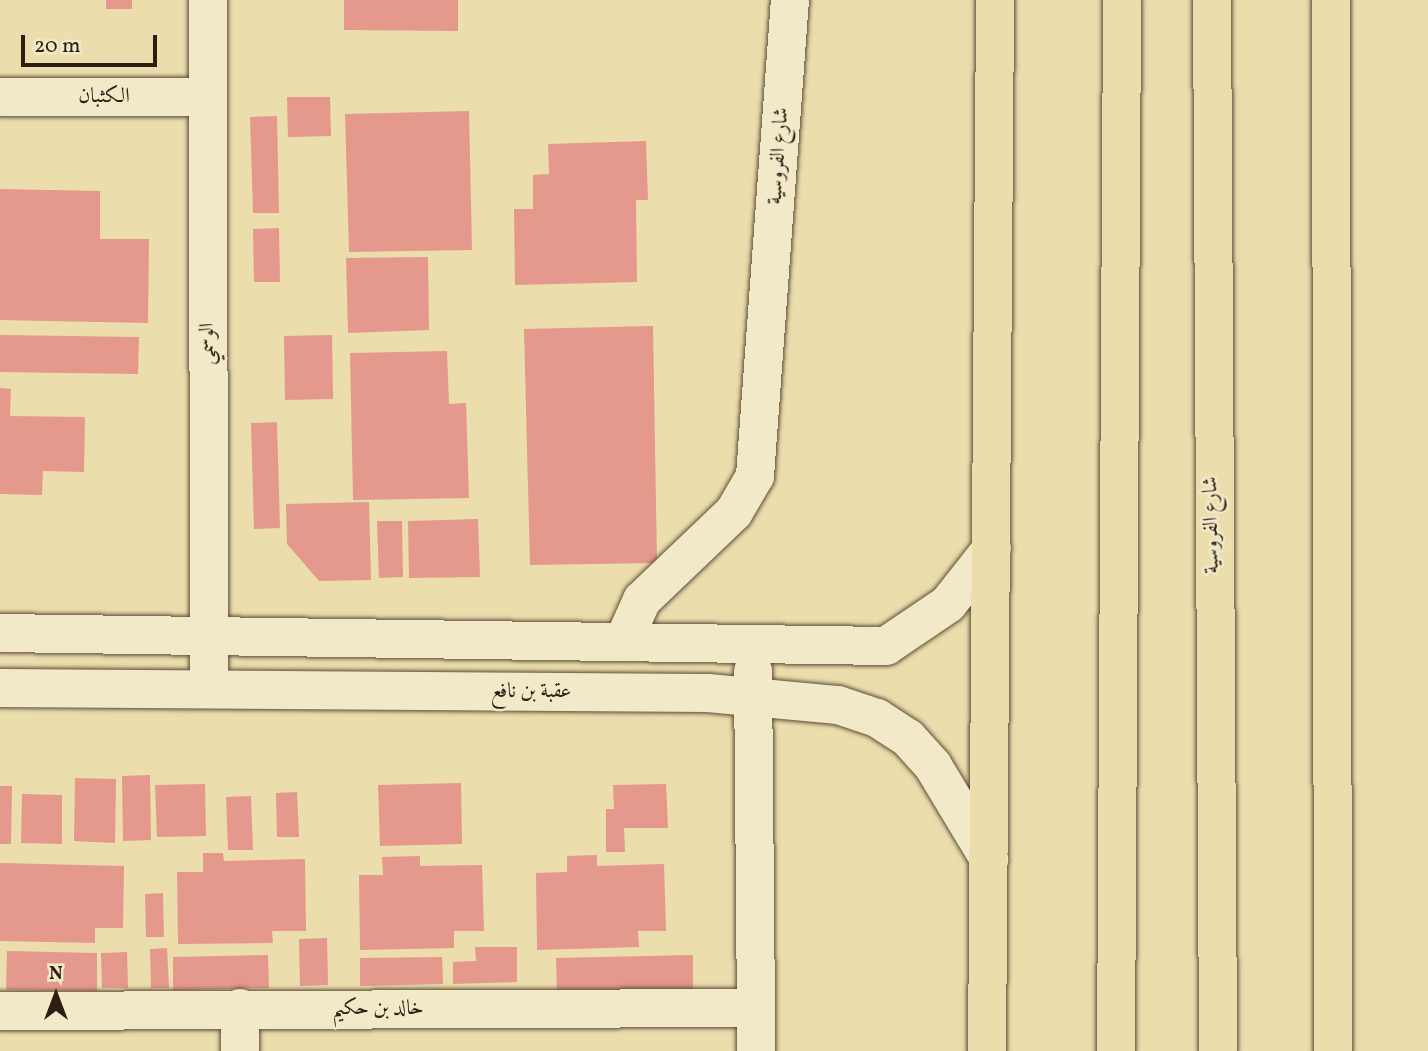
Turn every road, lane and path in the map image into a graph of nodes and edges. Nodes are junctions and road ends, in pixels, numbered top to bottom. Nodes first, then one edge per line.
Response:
1 (208, 0) edge
2 (790, 0) edge
3 (995, 0) edge
4 (1122, 0) edge
5 (1212, 0) edge
6 (1331, 0) edge
7 (0, 97) edge
8 (208, 97) junction
9 (992, 548) junction
10 (0, 633) edge
11 (208, 634) junction
12 (424, 636) junction
13 (624, 640) junction
14 (753, 645) junction
15 (0, 688) edge
16 (208, 689) junction
17 (424, 691) junction
18 (753, 695) junction
19 (989, 859) junction
20 (240, 1008) junction
21 (756, 1008) junction
22 (0, 1011) edge
23 (240, 1051) edge
24 (756, 1051) edge
25 (987, 1051) edge
26 (1116, 1051) edge
27 (1217, 1051) edge
28 (1333, 1051) edge

1 - 8 street, الوسمي
2 - 13 street, شارع الفروسية
3 - 9 main road
4 - 26 main road
5 - 27 main road, شارع الفروسية
6 - 28 main road
7 - 8 street, الكثبان
8 - 11 street, الوسمي
9 - 14 street
9 - 19 main road
10 - 11 street
11 - 12 street
11 - 16 street, الوسمي
12 - 13 street
12 - 17 street
13 - 14 street
14 - 18 street
15 - 16 street, عقبة بن نافع
16 - 17 street, عقبة بن نافع
17 - 18 street, عقبة بن نافع
18 - 19 street, عقبة بن نافع
18 - 21 street
19 - 25 main road
20 - 21 street, خالد بن حكيم
20 - 22 street, خالد بن حكيم
20 - 23 street
21 - 24 street

